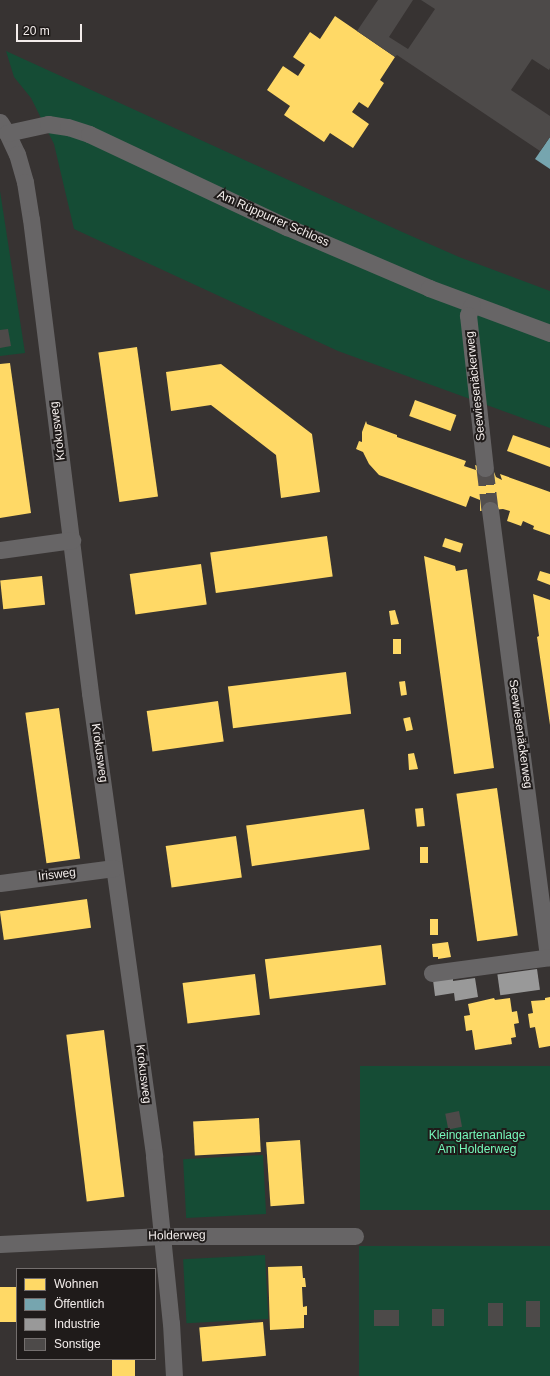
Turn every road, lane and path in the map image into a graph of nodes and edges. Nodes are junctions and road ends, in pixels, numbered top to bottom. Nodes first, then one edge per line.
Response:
1 (4, 128) edge
2 (472, 305) junction
3 (550, 333) edge
4 (485, 468) tunnel mouth
5 (490, 510) tunnel mouth
6 (72, 540) junction
7 (0, 550) edge
8 (114, 868) junction
9 (0, 883) edge
10 (549, 957) edge
11 (432, 973) dead end
12 (162, 1236) junction
13 (354, 1236) dead end
14 (0, 1244) edge
15 (174, 1376) edge

1 - 2 street, Am Rüppurrer Schloss
1 - 6 street, Krokusweg
2 - 3 street, Am Rüppurrer Schloss
2 - 4 street, Seewiesenäckerweg
5 - 10 street, Seewiesenäckerweg
6 - 7 street
6 - 8 street, Krokusweg
8 - 9 street, Irisweg
8 - 12 street, Krokusweg
10 - 11 street, Seewiesenäckerweg
12 - 13 street, Holderweg
12 - 14 street, Holderweg
12 - 15 street, Krokusweg

